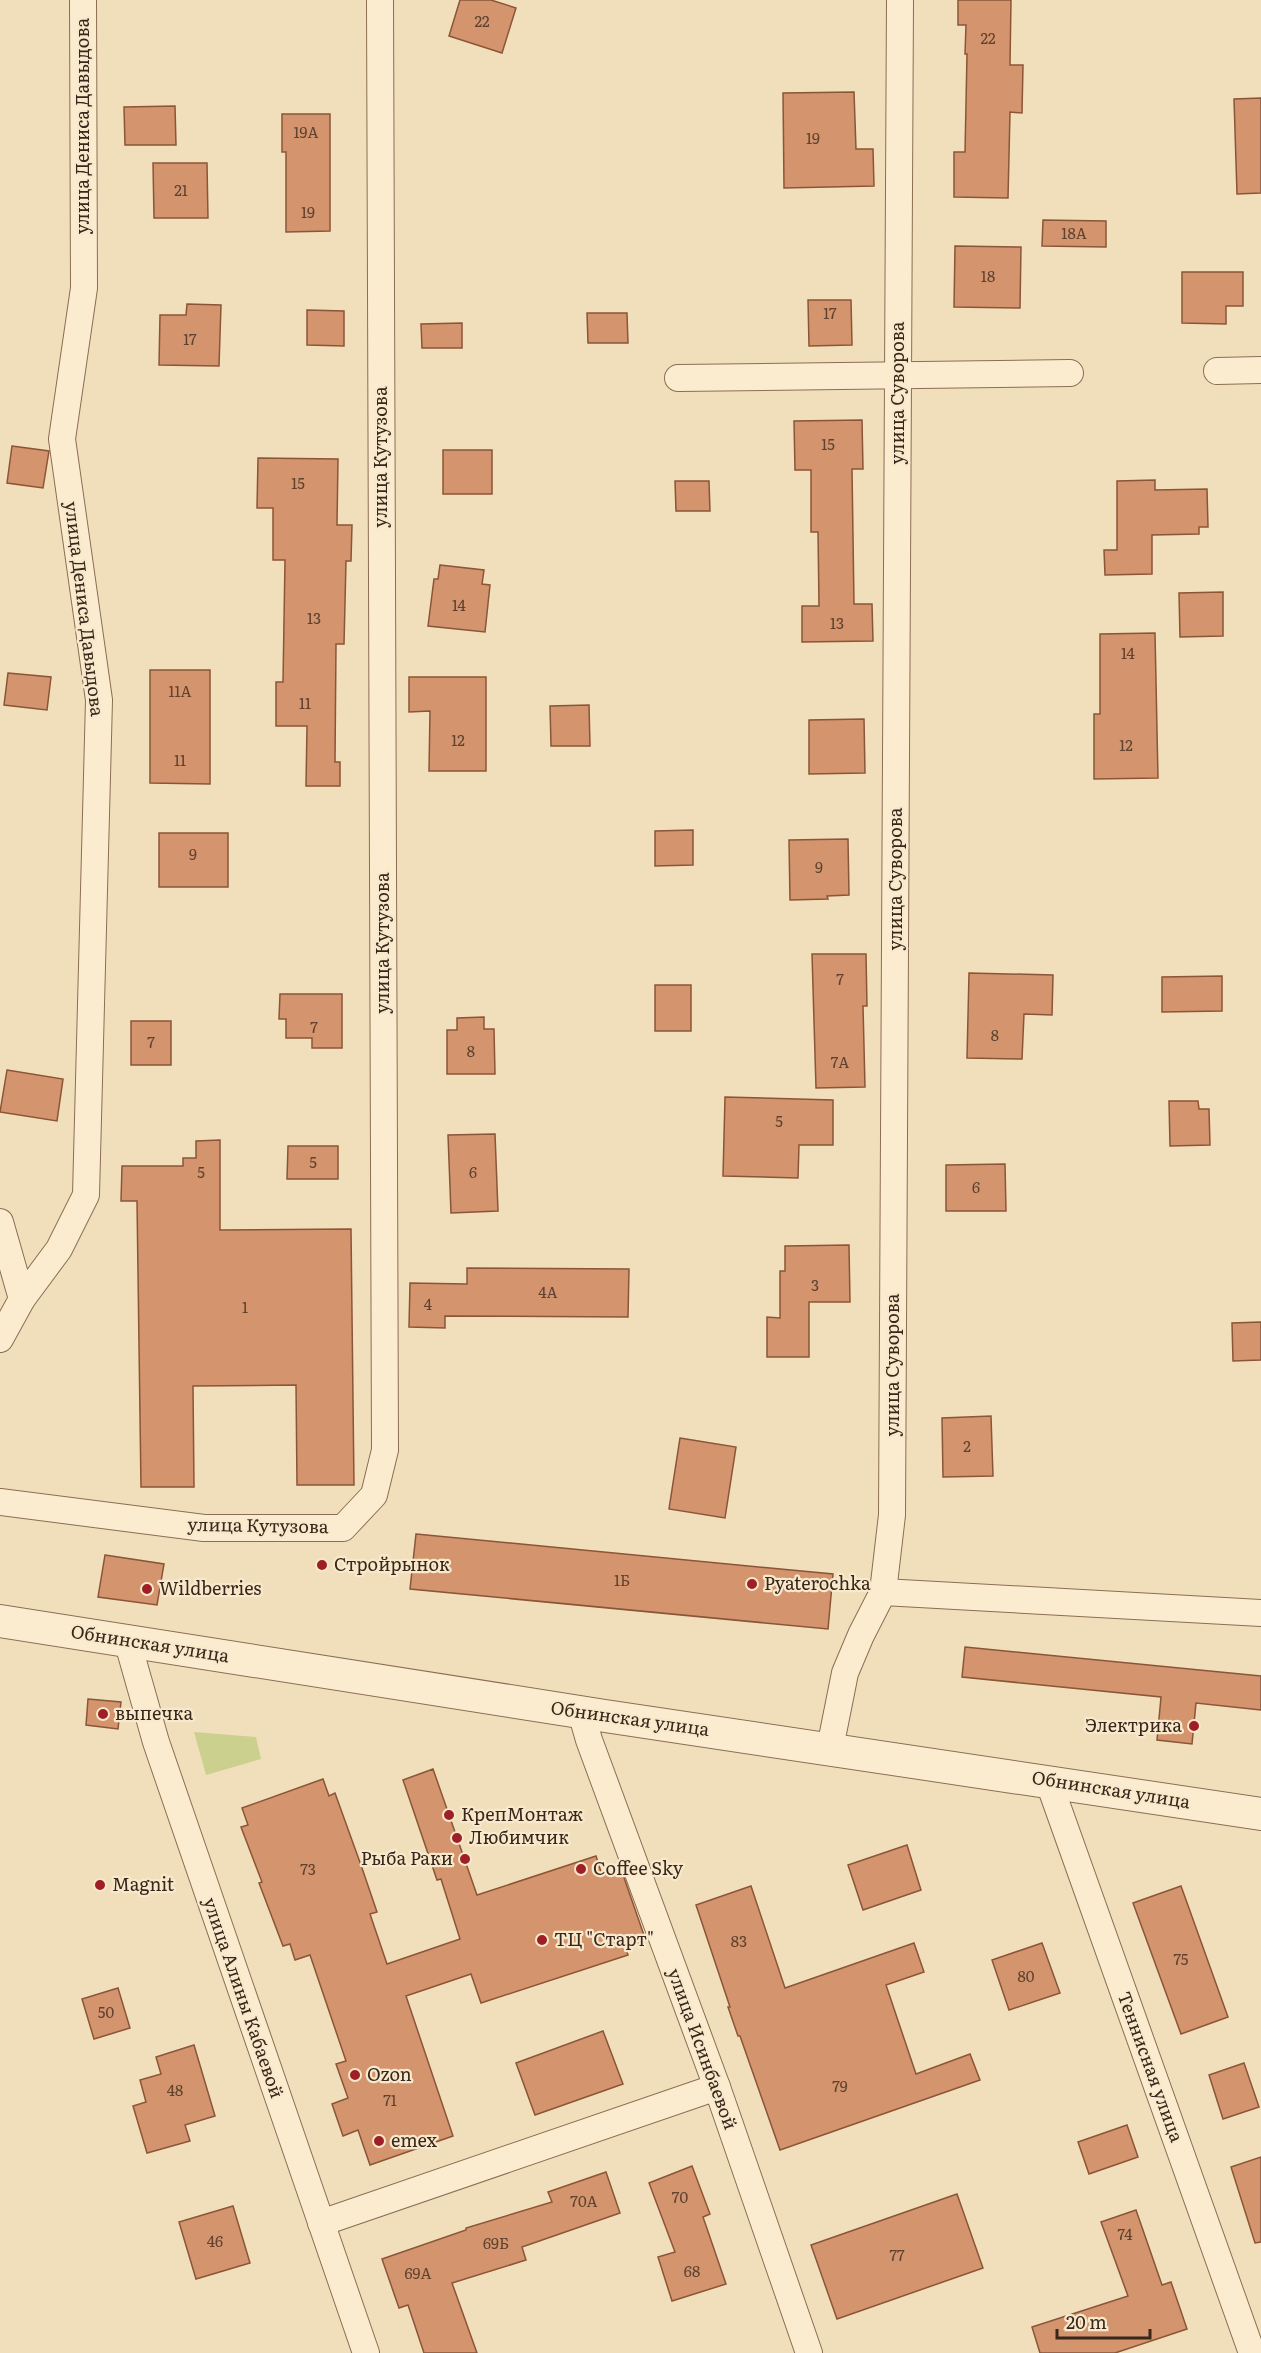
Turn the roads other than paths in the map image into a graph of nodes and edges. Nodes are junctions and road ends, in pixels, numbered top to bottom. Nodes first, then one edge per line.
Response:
1 (83, 0) edge
2 (380, 0) edge
3 (900, 0) edge
4 (1261, 370) edge
5 (1217, 371) dead end
6 (1070, 373) dead end
7 (898, 375) junction
8 (678, 378) dead end
9 (0, 1222) edge
10 (22, 1299) junction
11 (0, 1339) edge
12 (0, 1502) edge
13 (883, 1592) junction
14 (1261, 1613) edge
15 (0, 1621) edge
16 (127, 1640) junction
17 (581, 1712) junction
18 (830, 1748) junction
19 (1047, 1780) junction
20 (1261, 1814) edge
21 (717, 2087) junction
22 (321, 2223) junction
23 (366, 2353) edge
24 (809, 2353) edge
25 (1252, 2353) edge

1 - 10 street, улица Дениса Давыдова
2 - 12 street, улица Кутузова
3 - 7 street, улица Суворова
4 - 5 street
6 - 7 street
7 - 8 street
7 - 13 street, улица Суворова
9 - 10 street
10 - 11 street, улица Дениса Давыдова
13 - 14 street
13 - 18 street, улица Суворова
15 - 16 street, Обнинская улица
16 - 17 street, Обнинская улица
16 - 22 street, улица Алины Кабаевой
17 - 18 street, Обнинская улица
17 - 21 street, улица Исинбаевой
18 - 19 street, Обнинская улица
19 - 20 street, Обнинская улица
19 - 25 street, Теннисная улица
21 - 22 street
21 - 24 street, улица Исинбаевой
22 - 23 street, улица Алины Кабаевой

